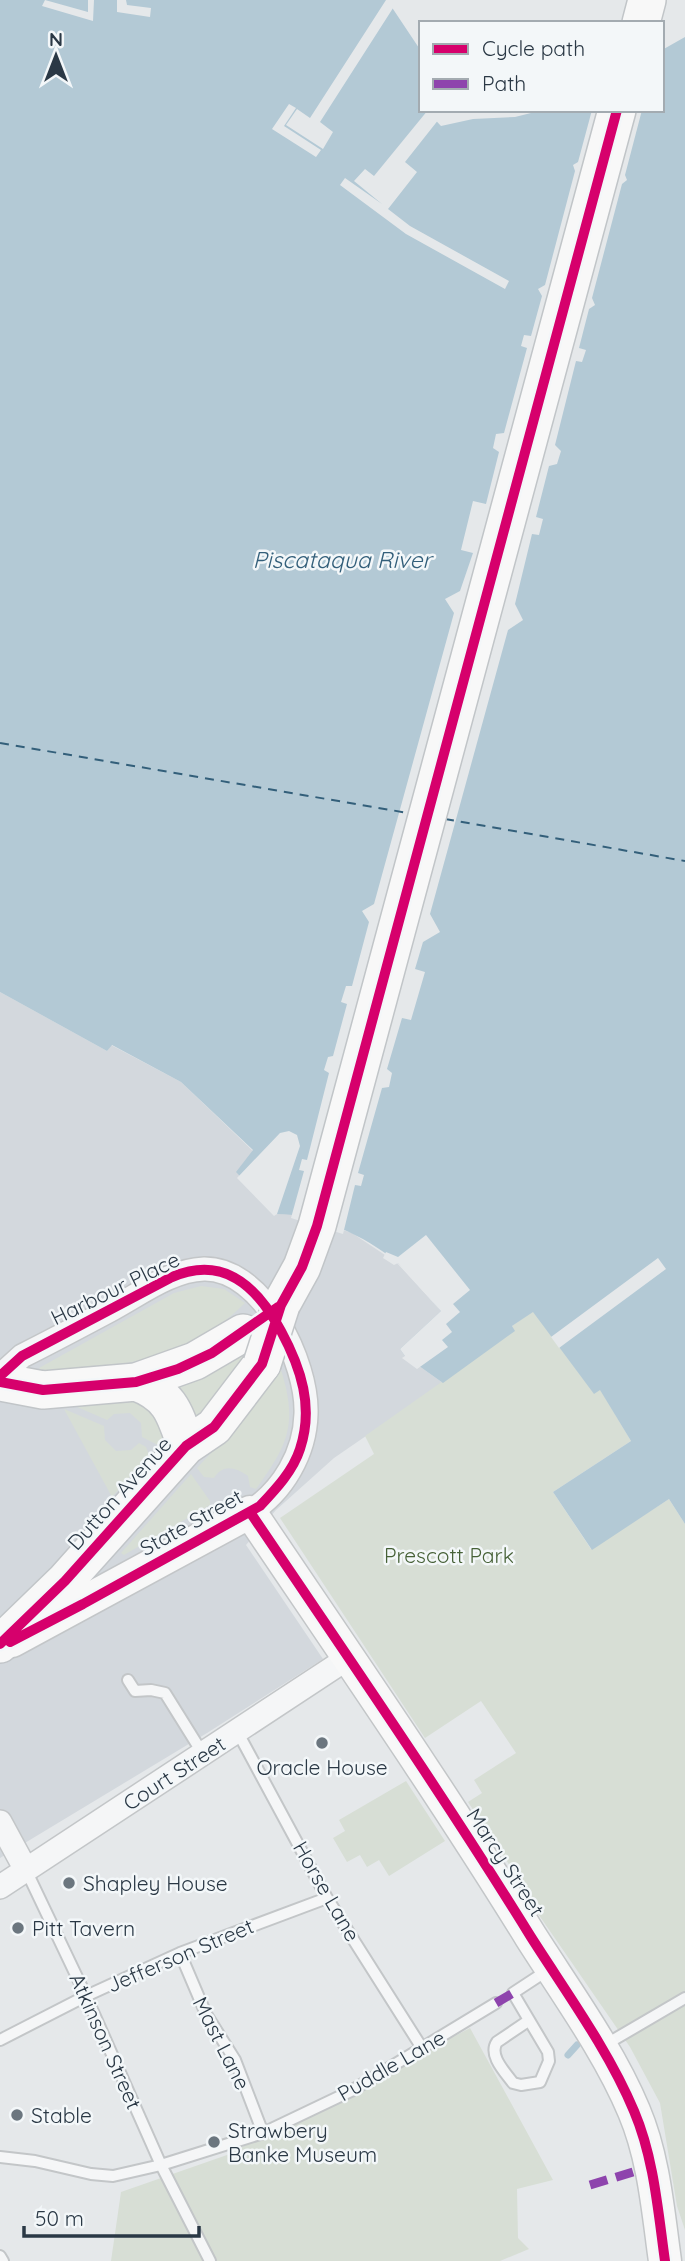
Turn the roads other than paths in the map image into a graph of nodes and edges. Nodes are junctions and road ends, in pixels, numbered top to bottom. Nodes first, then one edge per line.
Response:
1 (647, 0) edge
2 (642, 21) edge
3 (616, 112) edge
4 (267, 1297) junction
5 (0, 1376) edge
6 (0, 1382) edge
7 (136, 1382) junction
8 (186, 1446) junction
9 (250, 1512) junction
10 (0, 1646) edge
11 (348, 1658) junction
12 (128, 1681) dead end
13 (237, 1731) junction
14 (203, 1754) junction
15 (0, 1822) edge
16 (26, 1870) junction
17 (0, 1887) edge
18 (327, 1898) junction
19 (180, 1953) junction
20 (551, 1968) junction
21 (86, 1996) junction
22 (685, 1998) edge
23 (496, 2003) dead end
24 (528, 2021) junction
25 (0, 2040) edge
26 (422, 2048) junction
27 (600, 2048) junction
28 (262, 2133) junction
29 (0, 2157) edge
30 (161, 2165) junction
31 (0, 2256) edge
32 (3, 2261) edge
33 (210, 2261) edge
34 (665, 2261) edge

1 - 2 main road
3 - 4 main road
4 - 5 street, Harbour Place
4 - 7 main road
4 - 8 main road, Dutton Avenue, bridge
4 - 9 street, State Street
6 - 7 main road
7 - 8 main road
8 - 10 main road, Dutton Avenue
9 - 10 street, State Street
9 - 11 street, Marcy Street
11 - 13 street, Court Street
11 - 20 street, Marcy Street
12 - 14 lane
13 - 14 street, Court Street
13 - 18 lane, Horse Lane
14 - 16 street, Court Street
15 - 16 street, Atkinson Street
16 - 17 street, Court Street
16 - 21 lane, Atkinson Street
18 - 19 lane, Jefferson Street
18 - 26 lane, Horse Lane
19 - 21 lane, Jefferson Street
19 - 28 lane, Mast Lane
20 - 24 lane
20 - 27 street, Marcy Street
21 - 25 lane, Jefferson Street
21 - 30 lane, Atkinson Street
22 - 27 lane
23 - 26 lane, Puddle Lane
24 - 24 lane
26 - 28 lane, Puddle Lane
27 - 34 street, Marcy Street
28 - 30 lane, Puddle Lane
29 - 30 lane, Puddle Lane
30 - 33 lane, Atkinson Street
31 - 32 lane

